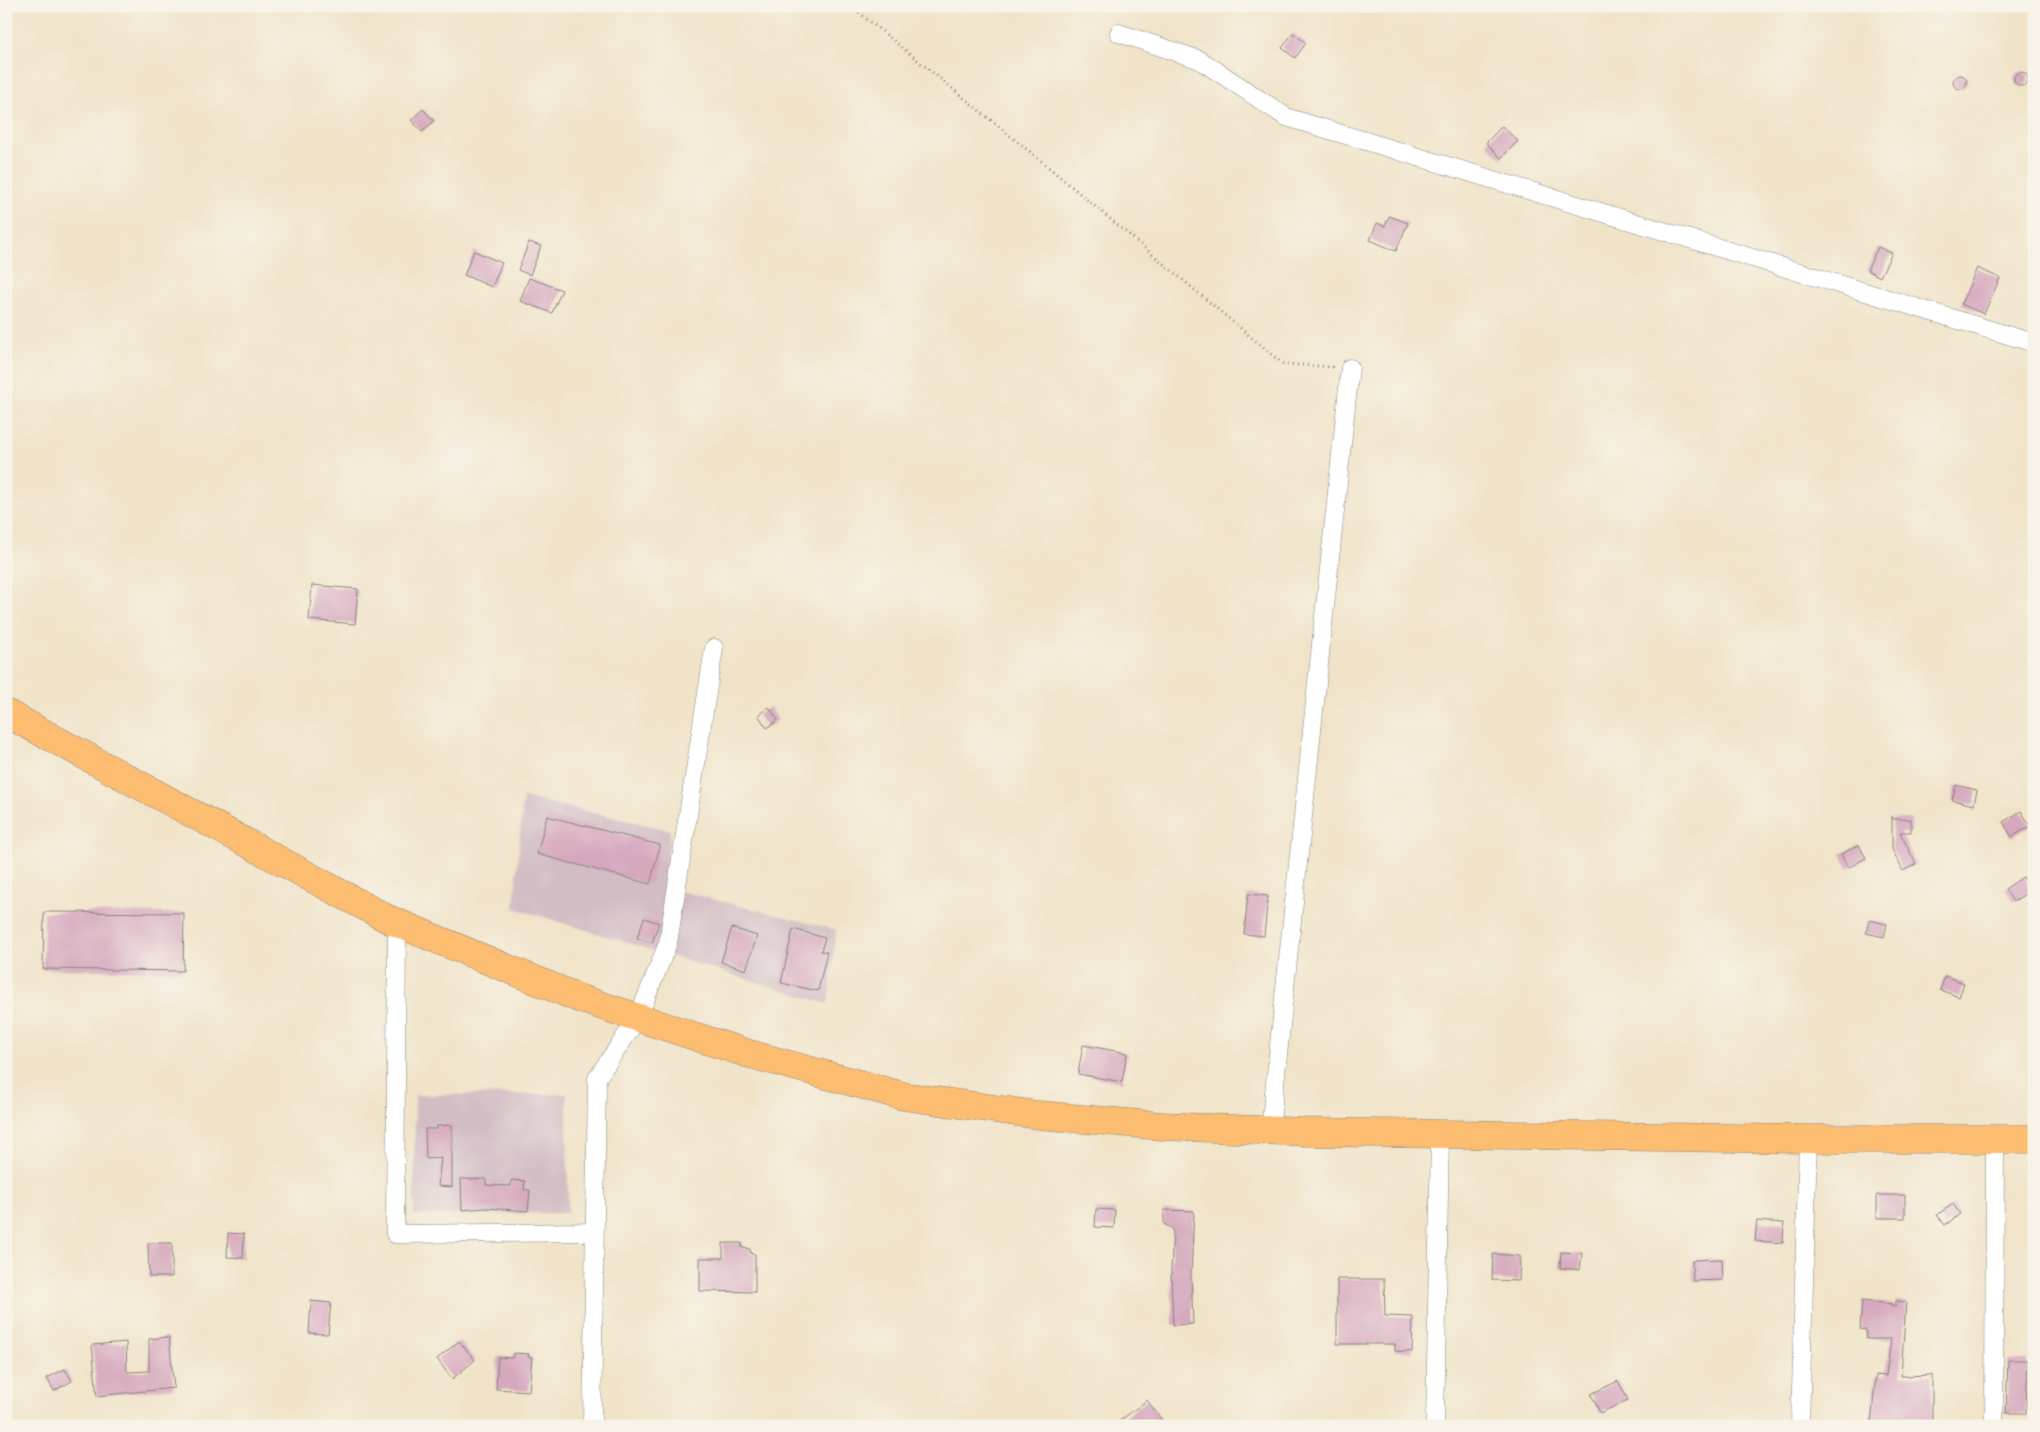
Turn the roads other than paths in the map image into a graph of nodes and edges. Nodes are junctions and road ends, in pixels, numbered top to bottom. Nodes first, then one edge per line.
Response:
1 (1119, 33) dead end
2 (2034, 343) edge
3 (1350, 368) road end
4 (714, 648) dead end
5 (6, 713) edge
6 (397, 922) junction
7 (638, 1018) junction
8 (1270, 1131) junction
9 (1440, 1134) junction
10 (1995, 1138) junction
11 (1808, 1139) junction
12 (2034, 1139) edge
13 (594, 1232) junction
14 (592, 1426) edge
15 (1435, 1426) edge
16 (1800, 1426) edge
17 (1994, 1426) edge

1 - 2 street
3 - 8 street
4 - 7 street
5 - 6 highway
6 - 7 highway
6 - 13 street
7 - 8 highway
7 - 13 street
8 - 9 highway
9 - 11 highway
9 - 15 street
10 - 11 highway
10 - 12 highway
10 - 17 street
11 - 16 street
13 - 14 street

